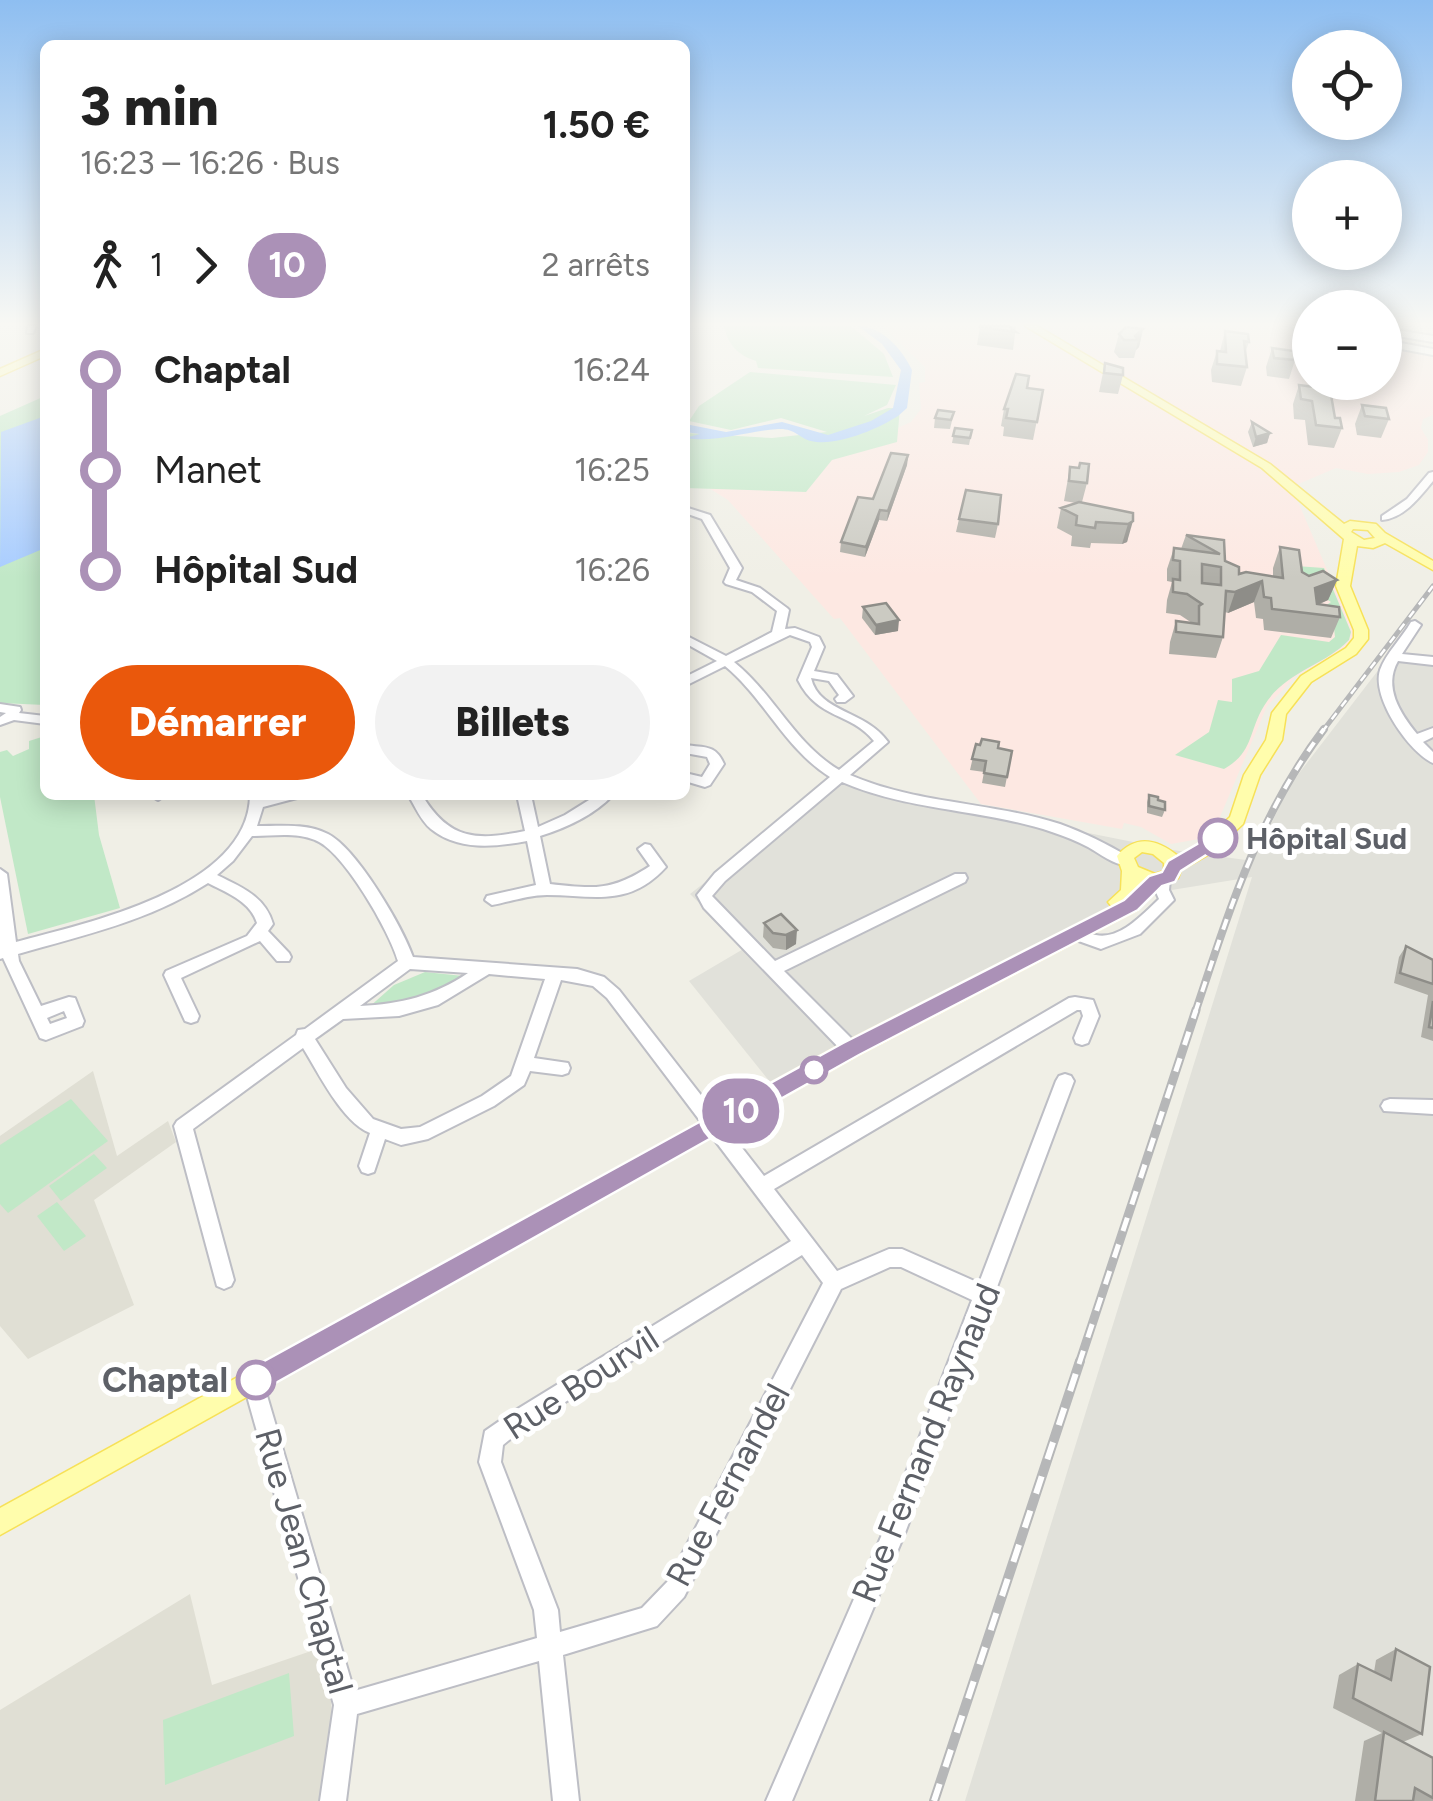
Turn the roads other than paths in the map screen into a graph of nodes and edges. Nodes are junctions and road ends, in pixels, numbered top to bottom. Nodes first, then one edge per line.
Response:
1 (1172, 410) edge
2 (1433, 475) edge
3 (690, 512) edge
4 (1365, 534) junction
5 (1433, 566) edge
6 (783, 615) junction
7 (1414, 626) dead end
8 (778, 634) junction
9 (805, 635) junction
10 (690, 641) edge
11 (1397, 657) junction
12 (1433, 661) edge
13 (728, 662) junction
14 (806, 673) junction
15 (690, 680) edge
16 (841, 699) dead end
17 (4, 715) edge
18 (40, 719) edge
19 (1433, 732) edge
20 (1422, 749) edge
21 (690, 750) edge
22 (840, 776) junction
23 (690, 778) edge
24 (257, 800) edge
25 (418, 800) edge
26 (525, 800) edge
27 (599, 800) edge
28 (249, 831) junction
29 (535, 834) junction
30 (645, 848) dead end
31 (1129, 860) junction
32 (1164, 870) junction
33 (0, 874) edge
34 (208, 877) junction
35 (960, 878) dead end
36 (544, 889) junction
37 (492, 900) dead end
38 (261, 934) junction
39 (5, 952) edge
40 (283, 957) dead end
41 (407, 963) junction
42 (485, 968) junction
43 (774, 969) junction
44 (555, 974) junction
45 (964, 989) junction
46 (337, 1012) junction
47 (36, 1015) dead end
48 (191, 1016) dead end
49 (304, 1035) junction
50 (1082, 1038) dead end
51 (851, 1049) junction
52 (527, 1064) junction
53 (562, 1068) dead end
54 (1065, 1082) dead end
55 (1390, 1106) dead end
56 (1433, 1106) edge
57 (717, 1124) junction
58 (379, 1131) junction
59 (368, 1166) dead end
60 (763, 1186) junction
61 (805, 1243) junction
62 (224, 1280) dead end
63 (834, 1282) junction
64 (985, 1296) junction
65 (252, 1382) junction
66 (0, 1522) edge
67 (552, 1648) junction
68 (346, 1704) junction
69 (334, 1801) edge
70 (566, 1801) edge
71 (779, 1801) edge

1 - 4 main road
2 - 4 street
3 - 6 street
4 - 5 main road
4 - 32 main road
6 - 8 street
6 - 9 street
7 - 11 street
8 - 9 street
8 - 13 street
9 - 14 street
10 - 13 street
11 - 12 street
11 - 20 street
13 - 15 street
13 - 22 street
14 - 16 street
14 - 22 street
17 - 18 street
19 - 20 street
21 - 23 street
22 - 31 street
22 - 43 street
24 - 28 street
25 - 29 street
26 - 29 street
27 - 29 street
28 - 34 street
28 - 41 street
29 - 36 street
30 - 36 street
31 - 32 main road
31 - 32 main road
31 - 45 main road
32 - 45 main road
33 - 39 street
34 - 38 street
34 - 39 street
35 - 43 street
36 - 37 street
38 - 40 street
38 - 48 street
39 - 47 street
41 - 42 street
41 - 46 street
42 - 44 street
42 - 46 street
43 - 51 street
44 - 52 street
44 - 57 street
45 - 51 main road
46 - 49 street
49 - 58 street
49 - 62 street
50 - 60 street
51 - 57 main road
52 - 53 street
52 - 58 street
54 - 64 street, Rue Fernand Raynaud
55 - 56 street
57 - 60 street
57 - 65 main road
58 - 59 street
60 - 61 street
61 - 63 street
61 - 67 street, Rue Bourvil
63 - 64 street
63 - 67 street, Rue Fernandel
64 - 71 street, Rue Fernand Raynaud
65 - 66 main road
65 - 68 street, Rue Jean Chaptal
67 - 68 street, Rue Fernandel
67 - 70 street
68 - 69 street, Rue Jean Chaptal

